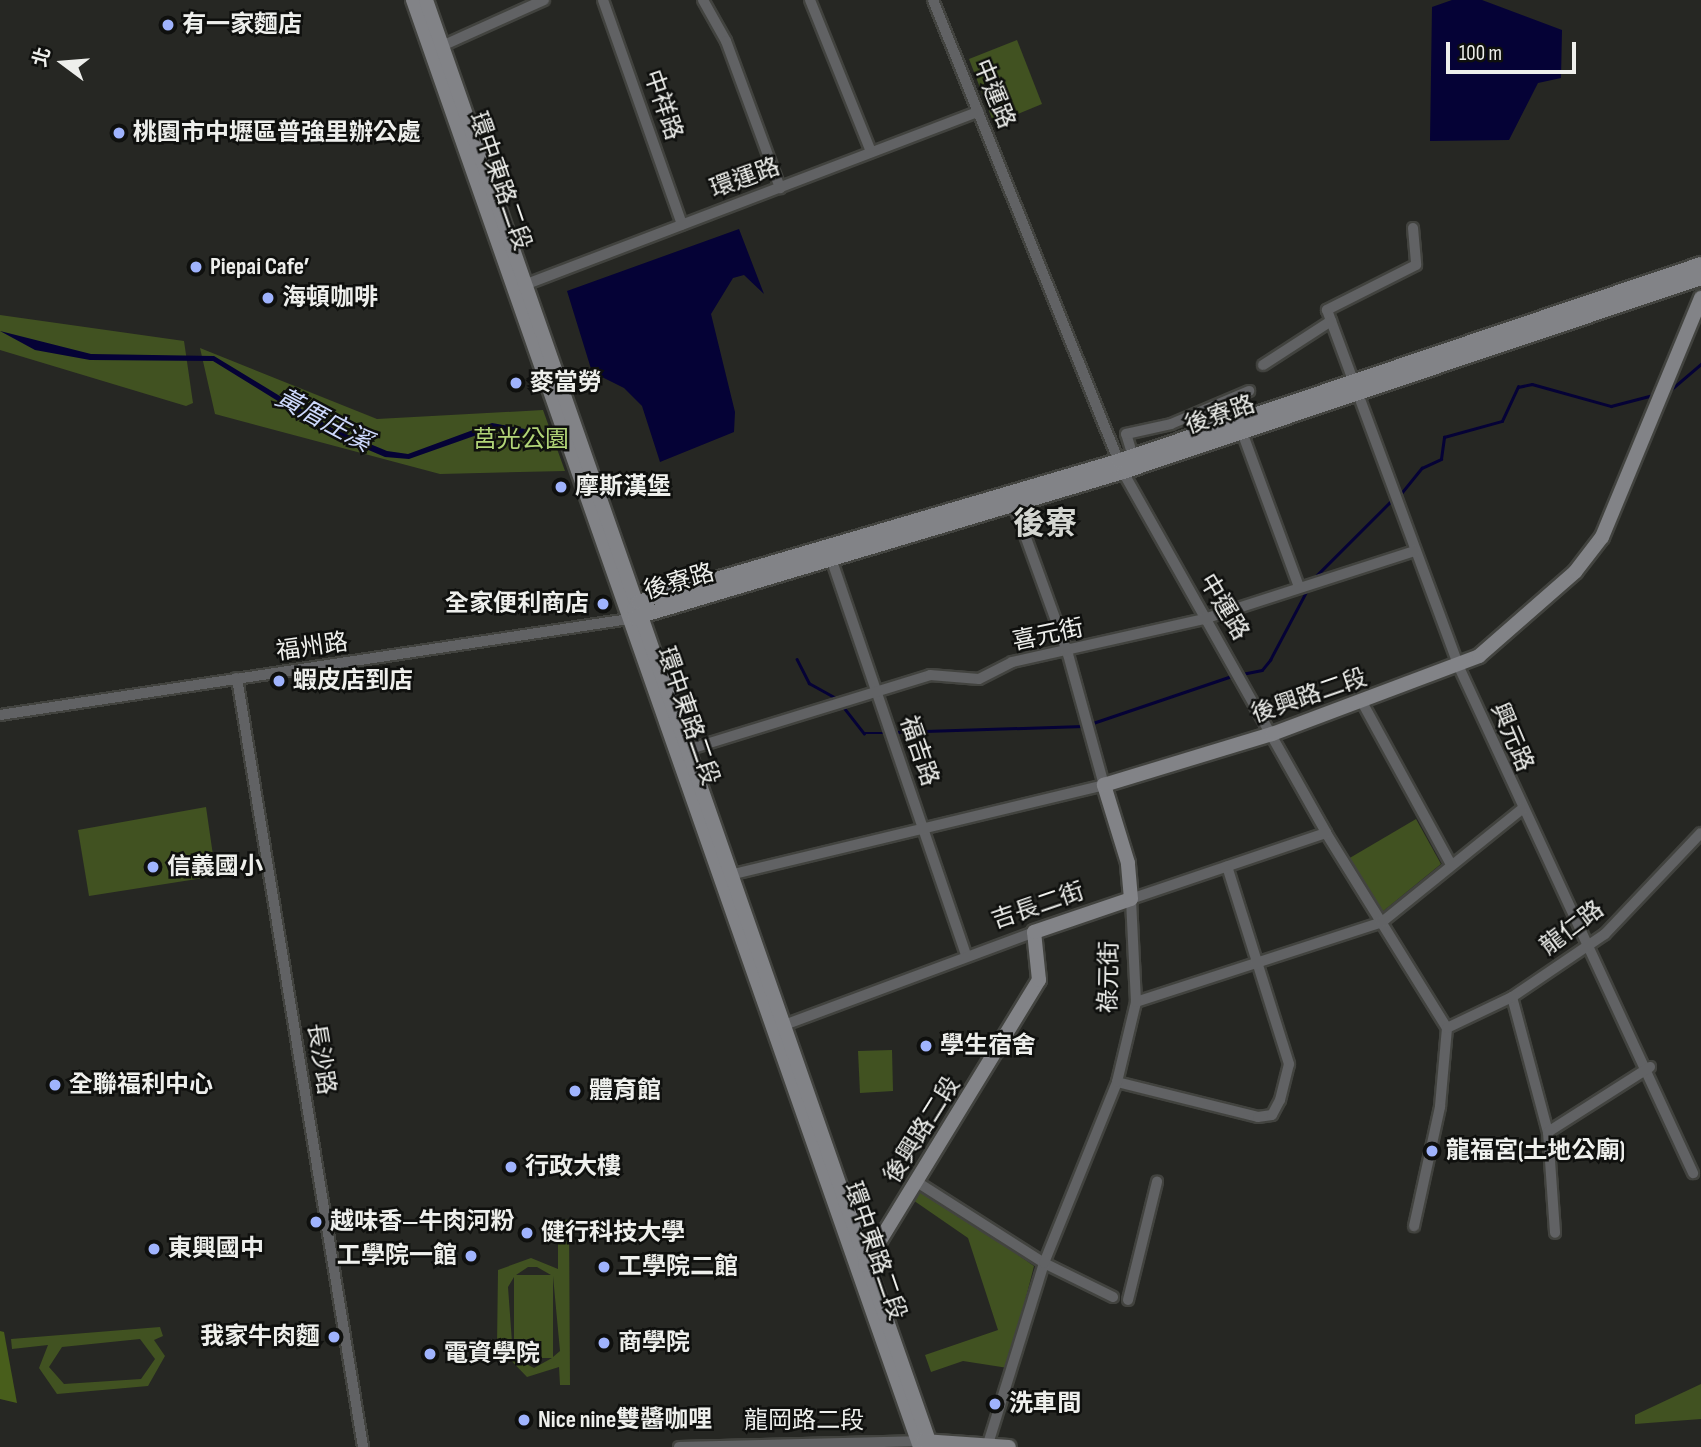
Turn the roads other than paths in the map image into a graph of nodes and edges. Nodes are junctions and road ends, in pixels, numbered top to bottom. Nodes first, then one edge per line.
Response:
1 (413, 0) edge
2 (426, 0) edge
3 (544, 0) edge
4 (603, 0) edge
5 (703, 0) edge
6 (810, 0) edge
7 (933, 0) edge
8 (442, 46) junction
9 (978, 112) junction
10 (871, 152) junction
11 (780, 188) junction
12 (682, 224) junction
13 (1413, 228) dead end
14 (1701, 264) edge
15 (1701, 278) edge
16 (527, 284) junction
17 (1701, 298) edge
18 (1331, 321) junction
19 (1263, 365) dead end
20 (1358, 386) junction
21 (1249, 391) dead end
22 (1242, 432) junction
23 (1127, 464) junction
24 (1014, 505) junction
25 (1415, 551) junction
26 (832, 561) junction
27 (1298, 584) junction
28 (636, 612) junction
29 (1204, 619) junction
30 (1068, 654) junction
31 (1458, 665) junction
32 (237, 678) junction
33 (878, 695) junction
34 (1362, 702) junction
35 (0, 715) edge
36 (1272, 734) junction
37 (690, 749) junction
38 (1104, 785) junction
39 (1521, 810) junction
40 (924, 831) junction
41 (1326, 833) junction
42 (1701, 833) edge
43 (1450, 863) junction
44 (1227, 866) junction
45 (734, 874) junction
46 (1131, 899) junction
47 (1382, 922) junction
48 (1034, 932) junction
49 (1585, 949) junction
50 (966, 955) junction
51 (1261, 961) junction
52 (1511, 997) junction
53 (1136, 1002) junction
54 (787, 1024) junction
55 (1447, 1028) junction
56 (779, 1043) junction
57 (1650, 1067) junction
58 (1117, 1082) junction
59 (1548, 1132) junction
60 (1693, 1173) dead end
61 (917, 1182) junction
62 (1157, 1182) dead end
63 (1414, 1226) dead end
64 (1555, 1233) dead end
65 (1044, 1263) junction
66 (863, 1267) junction
67 (1113, 1297) dead end
68 (1128, 1300) dead end
69 (924, 1444) edge
70 (988, 1444) junction
71 (363, 1447) edge
72 (679, 1447) edge
73 (1009, 1447) edge

1 - 28 street, 環中東路二段
2 - 8 street, 環中東路二段
3 - 8 street
4 - 12 street, 中祥路
5 - 11 street
6 - 10 street
7 - 9 street, 中運路
8 - 16 street, 環中東路二段
9 - 10 street, 環運路
9 - 23 street, 中運路
10 - 11 street, 環運路
11 - 12 street, 環運路
12 - 16 street, 環運路
13 - 18 street, 興元路
14 - 20 street, 後寮路
15 - 20 street, 後寮路
16 - 28 street, 環中東路二段
17 - 31 street, 後興路二段
18 - 19 street
18 - 20 street, 興元路
20 - 22 street, 後寮路
20 - 23 street, 後寮路
20 - 25 street, 興元路
21 - 23 street
22 - 23 street, 後寮路
22 - 27 street
23 - 24 street, 後寮路
23 - 28 street, 後寮路
23 - 29 street, 中運路
24 - 26 street, 後寮路
24 - 30 street, 祿元街
25 - 27 street, 喜元街
25 - 31 street, 興元路
26 - 28 street, 後寮路
26 - 33 street, 福吉路
27 - 29 street, 喜元街
28 - 32 street, 福州路
28 - 37 street, 環中東路二段
28 - 56 street, 環中東路二段
29 - 30 street, 喜元街
29 - 36 street, 中運路
30 - 33 street, 喜元街
30 - 38 street, 祿元街
31 - 34 street, 後興路二段
31 - 39 street, 興元路
32 - 35 street, 福州路
32 - 71 street, 長沙路
33 - 37 street, 喜元街
33 - 40 street, 福吉路
34 - 36 street, 後興路二段
34 - 43 street
36 - 38 street, 後興路二段
36 - 41 street, 中運路
37 - 45 street, 環中東路二段
38 - 40 street, 後興路二段
38 - 46 street, 祿元街
39 - 43 street
39 - 49 street, 興元路
40 - 45 street, 後興路二段
40 - 50 street, 福吉路
41 - 44 street, 吉長二街
41 - 47 street, 中運路
42 - 49 street, 龍仁路
43 - 47 street
44 - 46 street, 吉長二街
44 - 51 street
45 - 54 street, 環中東路二段
46 - 48 street, 吉長二街
46 - 53 street, 祿元街
47 - 51 street
47 - 55 street, 中運路
48 - 50 street, 吉長二街
48 - 61 street, 後興路二段
49 - 52 street, 龍仁路
49 - 57 street, 興元路
50 - 54 street, 吉長二街
51 - 53 street
51 - 58 street
52 - 55 street, 龍仁路
52 - 59 street
53 - 58 street, 祿元街
54 - 56 street
54 - 66 street, 環中東路二段
55 - 63 street
56 - 66 street, 環中東路二段
57 - 59 street
57 - 60 street, 興元路
58 - 65 street, 祿元街
59 - 64 street
61 - 65 street
61 - 66 street, 後興路二段
62 - 68 street
65 - 67 street
65 - 70 street, 祿元街
66 - 69 street, 環中東路二段
69 - 70 street
69 - 72 street, 龍岡路二段
70 - 73 street

